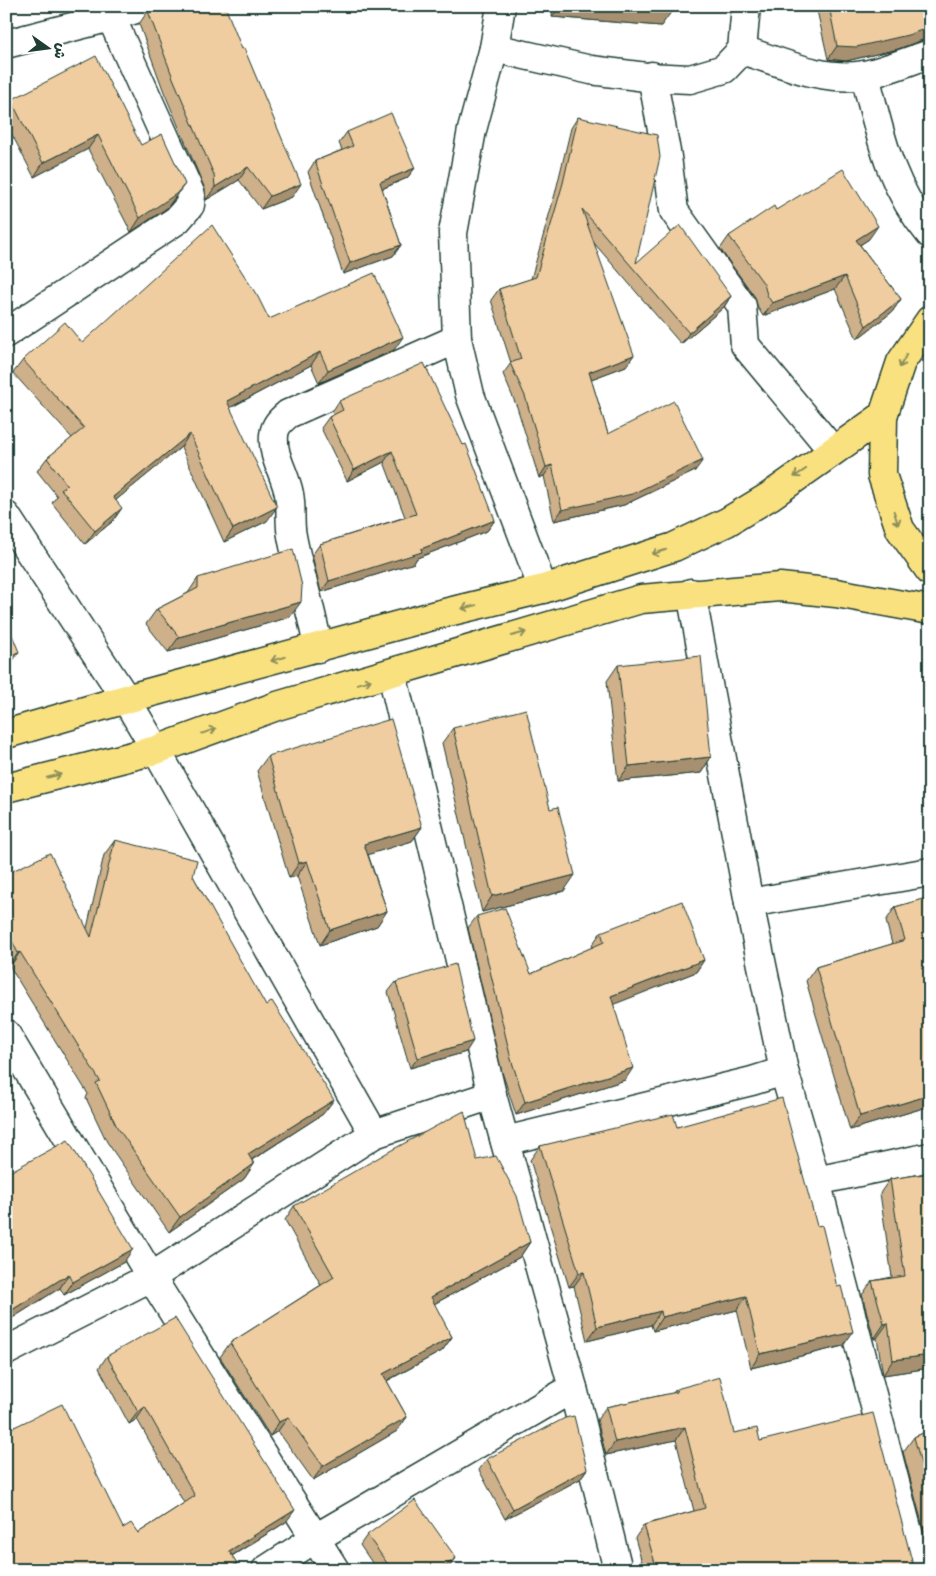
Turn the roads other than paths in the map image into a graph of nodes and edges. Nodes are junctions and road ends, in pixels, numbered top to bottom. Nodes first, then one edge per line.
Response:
1 (145, 6) edge
2 (501, 6) edge
3 (746, 6) edge
4 (111, 17) junction
5 (6, 44) edge
6 (494, 48) junction
7 (742, 50) junction
8 (930, 54) edge
9 (865, 75) junction
10 (652, 76) junction
11 (930, 234) edge
12 (930, 320) edge
13 (6, 333) edge
14 (457, 339) junction
15 (883, 416) junction
16 (833, 451) junction
17 (6, 516) edge
18 (930, 571) edge
19 (543, 589) junction
20 (691, 593) junction
21 (930, 610) edge
22 (318, 648) junction
23 (392, 674) junction
24 (126, 699) junction
25 (6, 734) edge
26 (156, 750) junction
27 (6, 788) edge
28 (930, 872) edge
29 (750, 903) junction
30 (6, 1034) edge
31 (784, 1071) junction
32 (492, 1095) junction
33 (374, 1134) junction
34 (506, 1141) junction
35 (930, 1157) edge
36 (816, 1181) junction
37 (151, 1277) junction
38 (6, 1350) edge
39 (573, 1388) junction
40 (314, 1539) junction
41 (266, 1570) edge
42 (335, 1570) edge
43 (618, 1570) edge
44 (918, 1570) edge

1 - 4 street
2 - 6 street
3 - 7 street
4 - 5 street
4 - 13 street
6 - 10 street
6 - 14 street
7 - 9 street
7 - 10 street
8 - 9 street
9 - 11 street
10 - 16 street
12 -> 15 main road
14 - 19 street
14 - 22 street
15 - 16 main road
15 -> 18 main road
16 -> 19 main road
17 - 24 street
19 -> 22 main road
20 - 21 main road
23 -> 20 main road
20 - 29 street
22 -> 24 main road
26 -> 23 main road
23 - 32 street
24 - 25 main road
24 - 26 street
27 -> 26 main road
26 - 33 street
28 - 29 street
29 - 31 street
30 - 37 street
31 - 34 street
31 - 36 street
32 - 33 street
32 - 34 street
33 - 37 street
34 - 39 street
35 - 36 street
36 - 44 street
37 - 38 street
37 - 40 street
39 - 40 street
39 - 43 street
40 - 41 street
40 - 42 street

